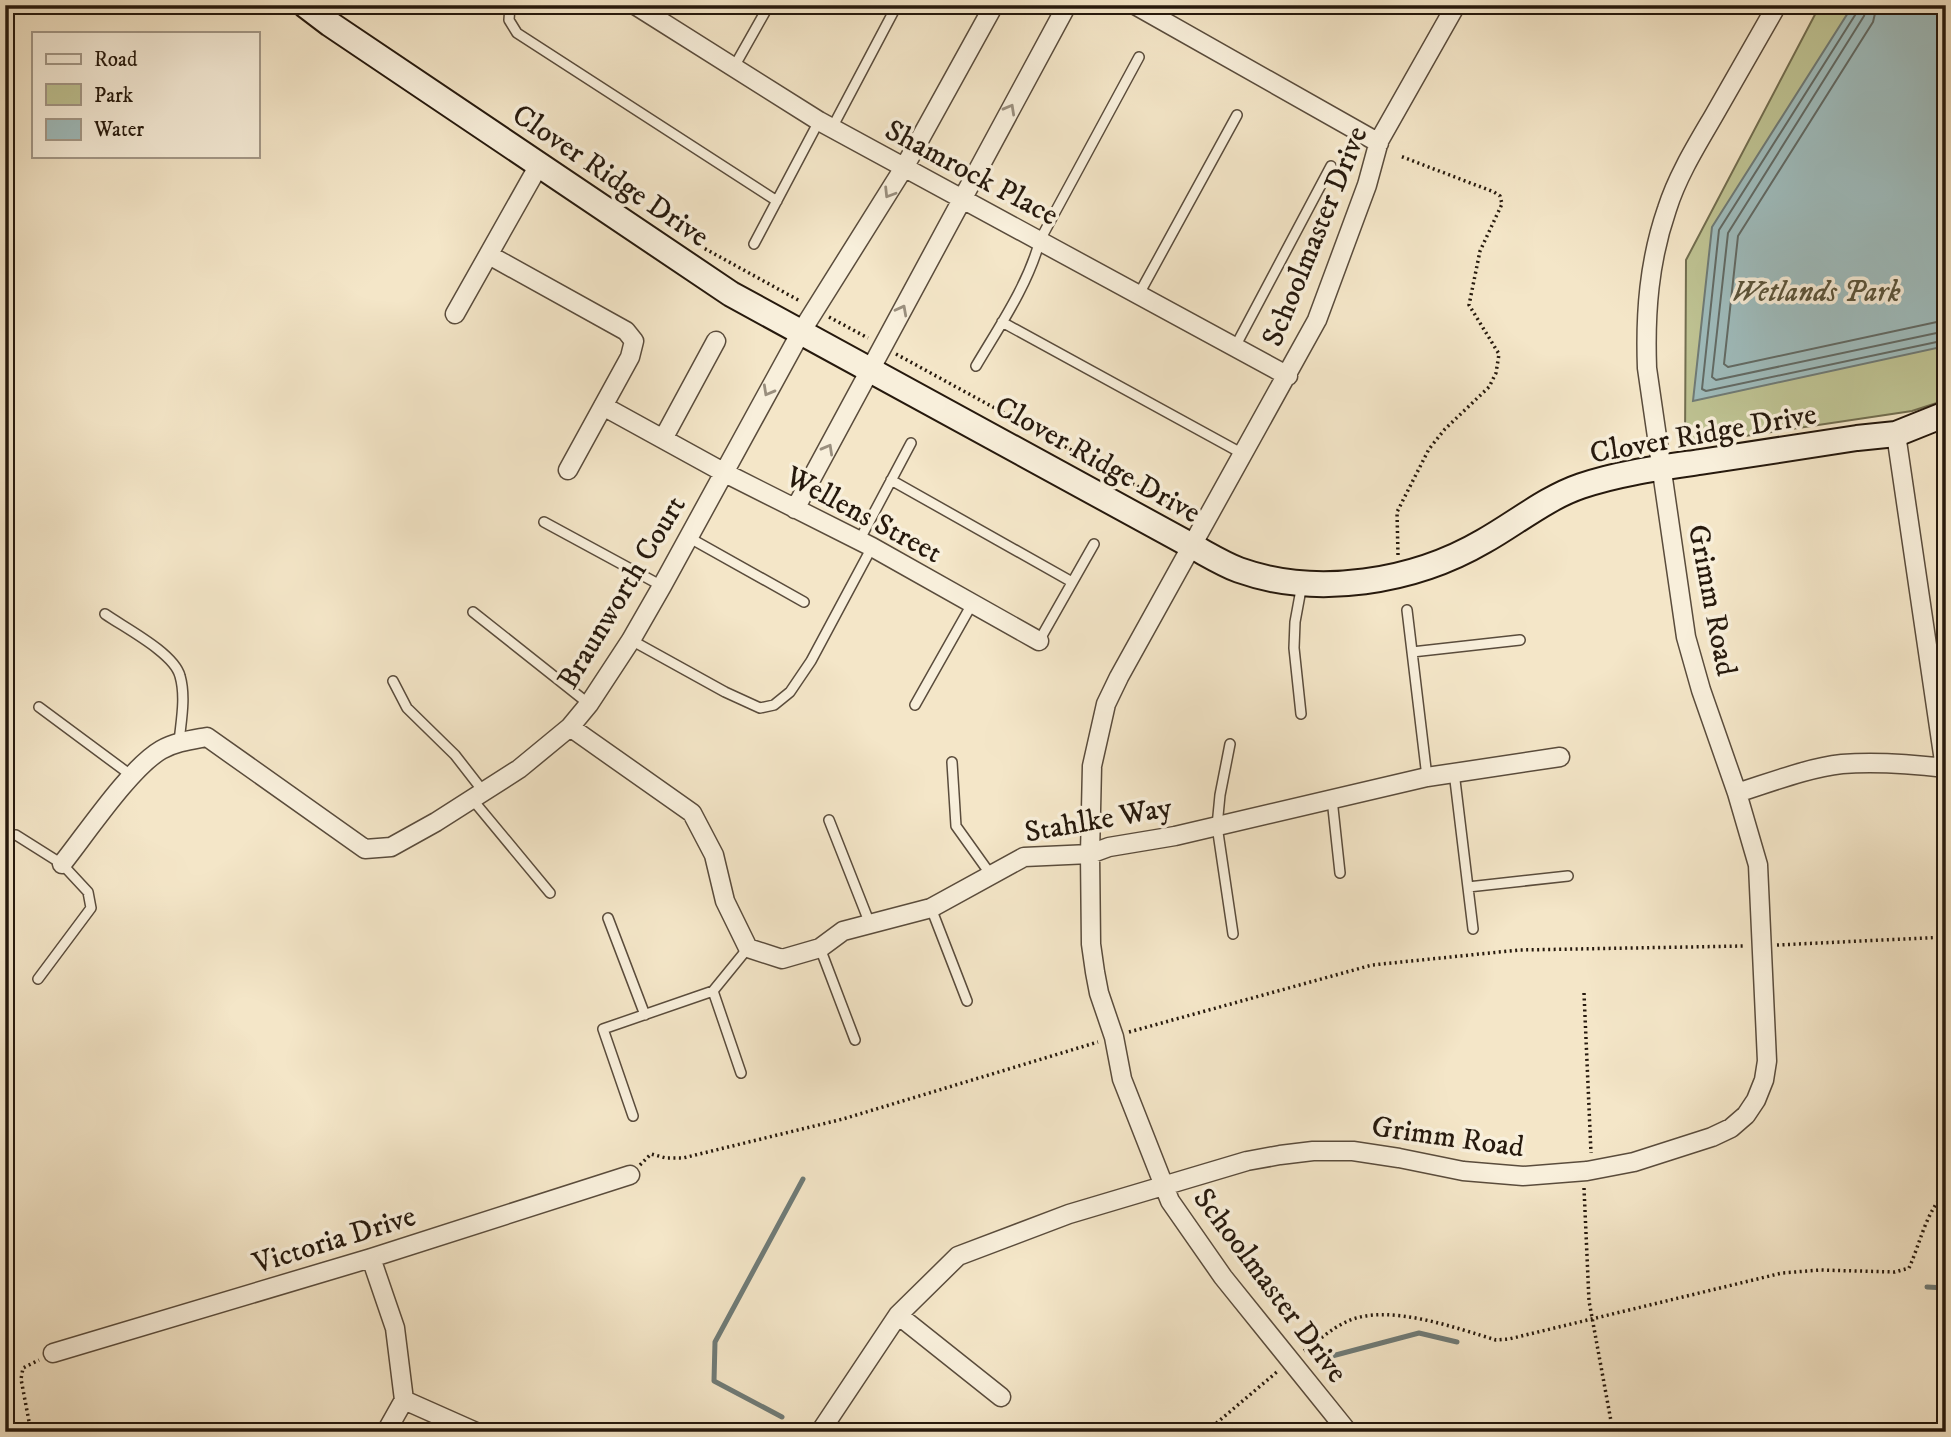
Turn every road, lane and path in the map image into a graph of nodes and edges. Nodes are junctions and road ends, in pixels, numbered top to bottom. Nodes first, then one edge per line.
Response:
1 (305, 5) edge
2 (510, 5) edge
3 (769, 5) edge
4 (897, 5) edge
5 (994, 5) edge
6 (1067, 5) edge
7 (1135, 5) edge
8 (1456, 5) edge
9 (1777, 5) edge
10 (638, 6) edge
11 (1139, 57) dead end
12 (734, 67) junction
13 (1237, 115) dead end
14 (825, 125) junction
15 (1379, 144) junction
16 (1400, 156) dead end
17 (539, 165) junction
18 (905, 166) junction
19 (1331, 166) dead end
20 (961, 197) junction
21 (777, 201) junction
22 (1040, 240) junction
23 (754, 244) dead end
24 (489, 255) junction
25 (1139, 294) junction
26 (820, 312) dead end
27 (455, 314) dead end
28 (1002, 321) junction
29 (801, 332) junction
30 (716, 341) dead end
31 (878, 344) dead end
32 (1235, 347) junction
33 (890, 350) dead end
34 (976, 366) dead end
35 (870, 370) junction
36 (1288, 376) junction
37 (603, 405) junction
38 (1946, 414) edge
39 (1896, 434) junction
40 (663, 439) junction
41 (911, 443) dead end
42 (1243, 454) junction
43 (1662, 468) junction
44 (568, 470) dead end
45 (723, 472) junction
46 (891, 480) junction
47 (795, 509) junction
48 (1195, 518) dead end
49 (544, 522) dead end
50 (688, 537) junction
51 (865, 544) junction
52 (1094, 544) dead end
53 (1192, 546) junction
54 (1398, 555) dead end
55 (1072, 582) junction
56 (1302, 582) junction
57 (662, 586) junction
58 (804, 602) dead end
59 (972, 604) junction
60 (1407, 610) dead end
61 (473, 612) dead end
62 (105, 614) dead end
63 (631, 640) junction
64 (1520, 640) dead end
65 (1039, 641) joint
66 (1412, 652) junction
67 (393, 681) dead end
68 (589, 704) junction
69 (915, 705) dead end
70 (39, 707) dead end
71 (1301, 714) dead end
72 (570, 727) junction
73 (179, 742) junction
74 (1230, 744) dead end
75 (1560, 757) dead end
76 (953, 762) dead end
77 (1945, 768) edge
78 (1454, 772) junction
79 (132, 776) junction
80 (1427, 777) junction
81 (1738, 793) junction
82 (478, 795) junction
83 (1332, 799) junction
84 (829, 820) dead end
85 (1217, 826) junction
86 (5, 827) edge
87 (16, 835) junction
88 (5, 836) edge
89 (1090, 854) junction
90 (62, 864) junction
91 (1340, 873) dead end
92 (991, 875) junction
93 (1568, 876) dead end
94 (1468, 887) junction
95 (550, 893) dead end
96 (931, 908) junction
97 (608, 918) dead end
98 (870, 924) junction
99 (1474, 929) dead end
100 (1233, 934) dead end
101 (1946, 937) edge
102 (1763, 946) junction
103 (748, 948) junction
104 (820, 948) junction
105 (38, 979) dead end
106 (713, 991) junction
107 (1584, 993) dead end
108 (967, 1001) dead end
109 (645, 1015) junction
110 (1114, 1037) junction
111 (855, 1040) dead end
112 (741, 1073) dead end
113 (633, 1116) dead end
114 (1587, 1171) junction
115 (630, 1175) joint
116 (1164, 1185) junction
117 (1946, 1192) edge
118 (371, 1258) junction
119 (898, 1315) junction
120 (1593, 1317) junction
121 (53, 1353) joint
122 (1291, 1361) junction
123 (1001, 1397) dead end
124 (404, 1400) junction
125 (32, 1432) edge
126 (386, 1432) edge
127 (476, 1432) edge
128 (820, 1432) edge
129 (1210, 1432) edge
130 (1348, 1432) edge
131 (1614, 1432) edge

1 - 17 street, Clover Ridge Drive
2 - 21 lane
3 - 12 lane
4 - 14 lane
5 - 18 street, Braunworth Court
20 -> 6 street
7 - 15 street
8 - 15 street, Schoolmaster Drive
9 - 43 street, Grimm Road
10 - 12 street, Shamrock Place
11 - 22 lane
12 - 14 street, Shamrock Place
13 - 25 lane
14 - 18 street, Shamrock Place
14 - 21 lane
15 - 36 street, Schoolmaster Drive
16 - 54 path
17 - 24 street
17 - 29 street, Clover Ridge Drive
18 - 20 street, Shamrock Place
18 -> 29 street, Braunworth Court
19 - 32 lane
20 - 22 street, Shamrock Place
35 -> 20 street
21 - 23 lane
22 - 25 street, Shamrock Place
22 - 28 lane
24 - 27 street
24 - 37 street
25 - 32 street, Shamrock Place
26 - 31 path
28 - 34 lane
28 - 42 lane
29 - 35 street, Clover Ridge Drive
29 -> 45 street, Braunworth Court
30 - 40 street
32 - 36 street, Shamrock Place
33 - 48 path
47 -> 35 street
35 - 53 street, Clover Ridge Drive
36 - 42 street, Schoolmaster Drive
37 - 40 street, Wellens Street
37 - 44 street
38 - 39 street, Clover Ridge Drive
39 - 43 street, Clover Ridge Drive
39 - 77 street
40 - 45 street, Wellens Street
41 - 46 lane
42 - 53 street, Schoolmaster Drive
43 - 56 street, Clover Ridge Drive
43 - 81 street, Grimm Road
45 - 47 street, Wellens Street
45 - 50 street, Braunworth Court
46 - 51 lane
46 - 55 lane
47 - 51 street, Wellens Street
49 - 57 lane
50 - 57 street, Braunworth Court
50 - 58 lane
51 - 59 street, Wellens Street
51 - 63 lane
52 - 55 lane
53 - 56 street, Clover Ridge Drive
53 - 89 street, Schoolmaster Drive
55 - 65 lane
56 - 71 lane
57 - 63 street, Braunworth Court
59 - 65 street, Wellens Street
59 - 69 lane
60 - 66 lane
61 - 68 lane
62 - 73 lane
63 - 68 street, Braunworth Court
64 - 66 lane
66 - 80 lane
67 - 82 lane
68 - 72 street, Braunworth Court
70 - 79 lane
72 - 82 street, Braunworth Court
72 - 103 street
73 - 79 street, Braunworth Court
73 - 82 street, Braunworth Court
74 - 85 lane
75 - 78 street, Stahlke Way
76 - 92 lane
77 - 81 street
78 - 80 street, Stahlke Way
78 - 94 lane
79 - 90 street, Braunworth Court
80 - 83 street, Stahlke Way
81 - 102 street, Grimm Road
82 - 95 lane
83 - 85 street, Stahlke Way
83 - 91 lane
84 - 98 lane
85 - 89 street, Stahlke Way
85 - 100 lane
86 - 87 lane
87 - 88 lane
87 - 90 lane
89 - 92 street, Stahlke Way
89 - 110 street, Schoolmaster Drive
90 - 105 lane
92 - 96 street, Stahlke Way
93 - 94 lane
94 - 99 lane
96 - 98 street, Stahlke Way
96 - 108 lane
97 - 109 lane
98 - 104 street, Stahlke Way
101 - 102 path
102 - 110 path
102 - 114 street, Grimm Road
103 - 104 street, Stahlke Way
103 - 106 lane
104 - 111 lane
106 - 109 lane
106 - 112 lane
107 - 114 path
109 - 113 lane
110 - 115 path
110 - 116 street, Schoolmaster Drive
114 - 116 street, Grimm Road
114 - 120 path
115 - 118 street, Victoria Drive
116 - 119 street, Grimm Road
116 - 122 street, Schoolmaster Drive
117 - 120 path
118 - 121 street, Victoria Drive
118 - 124 street
119 - 123 street
119 - 128 street, Grimm Road
120 - 122 path
120 - 131 path
121 - 125 path
122 - 129 path
122 - 130 street, Schoolmaster Drive
124 - 126 street
124 - 127 street

